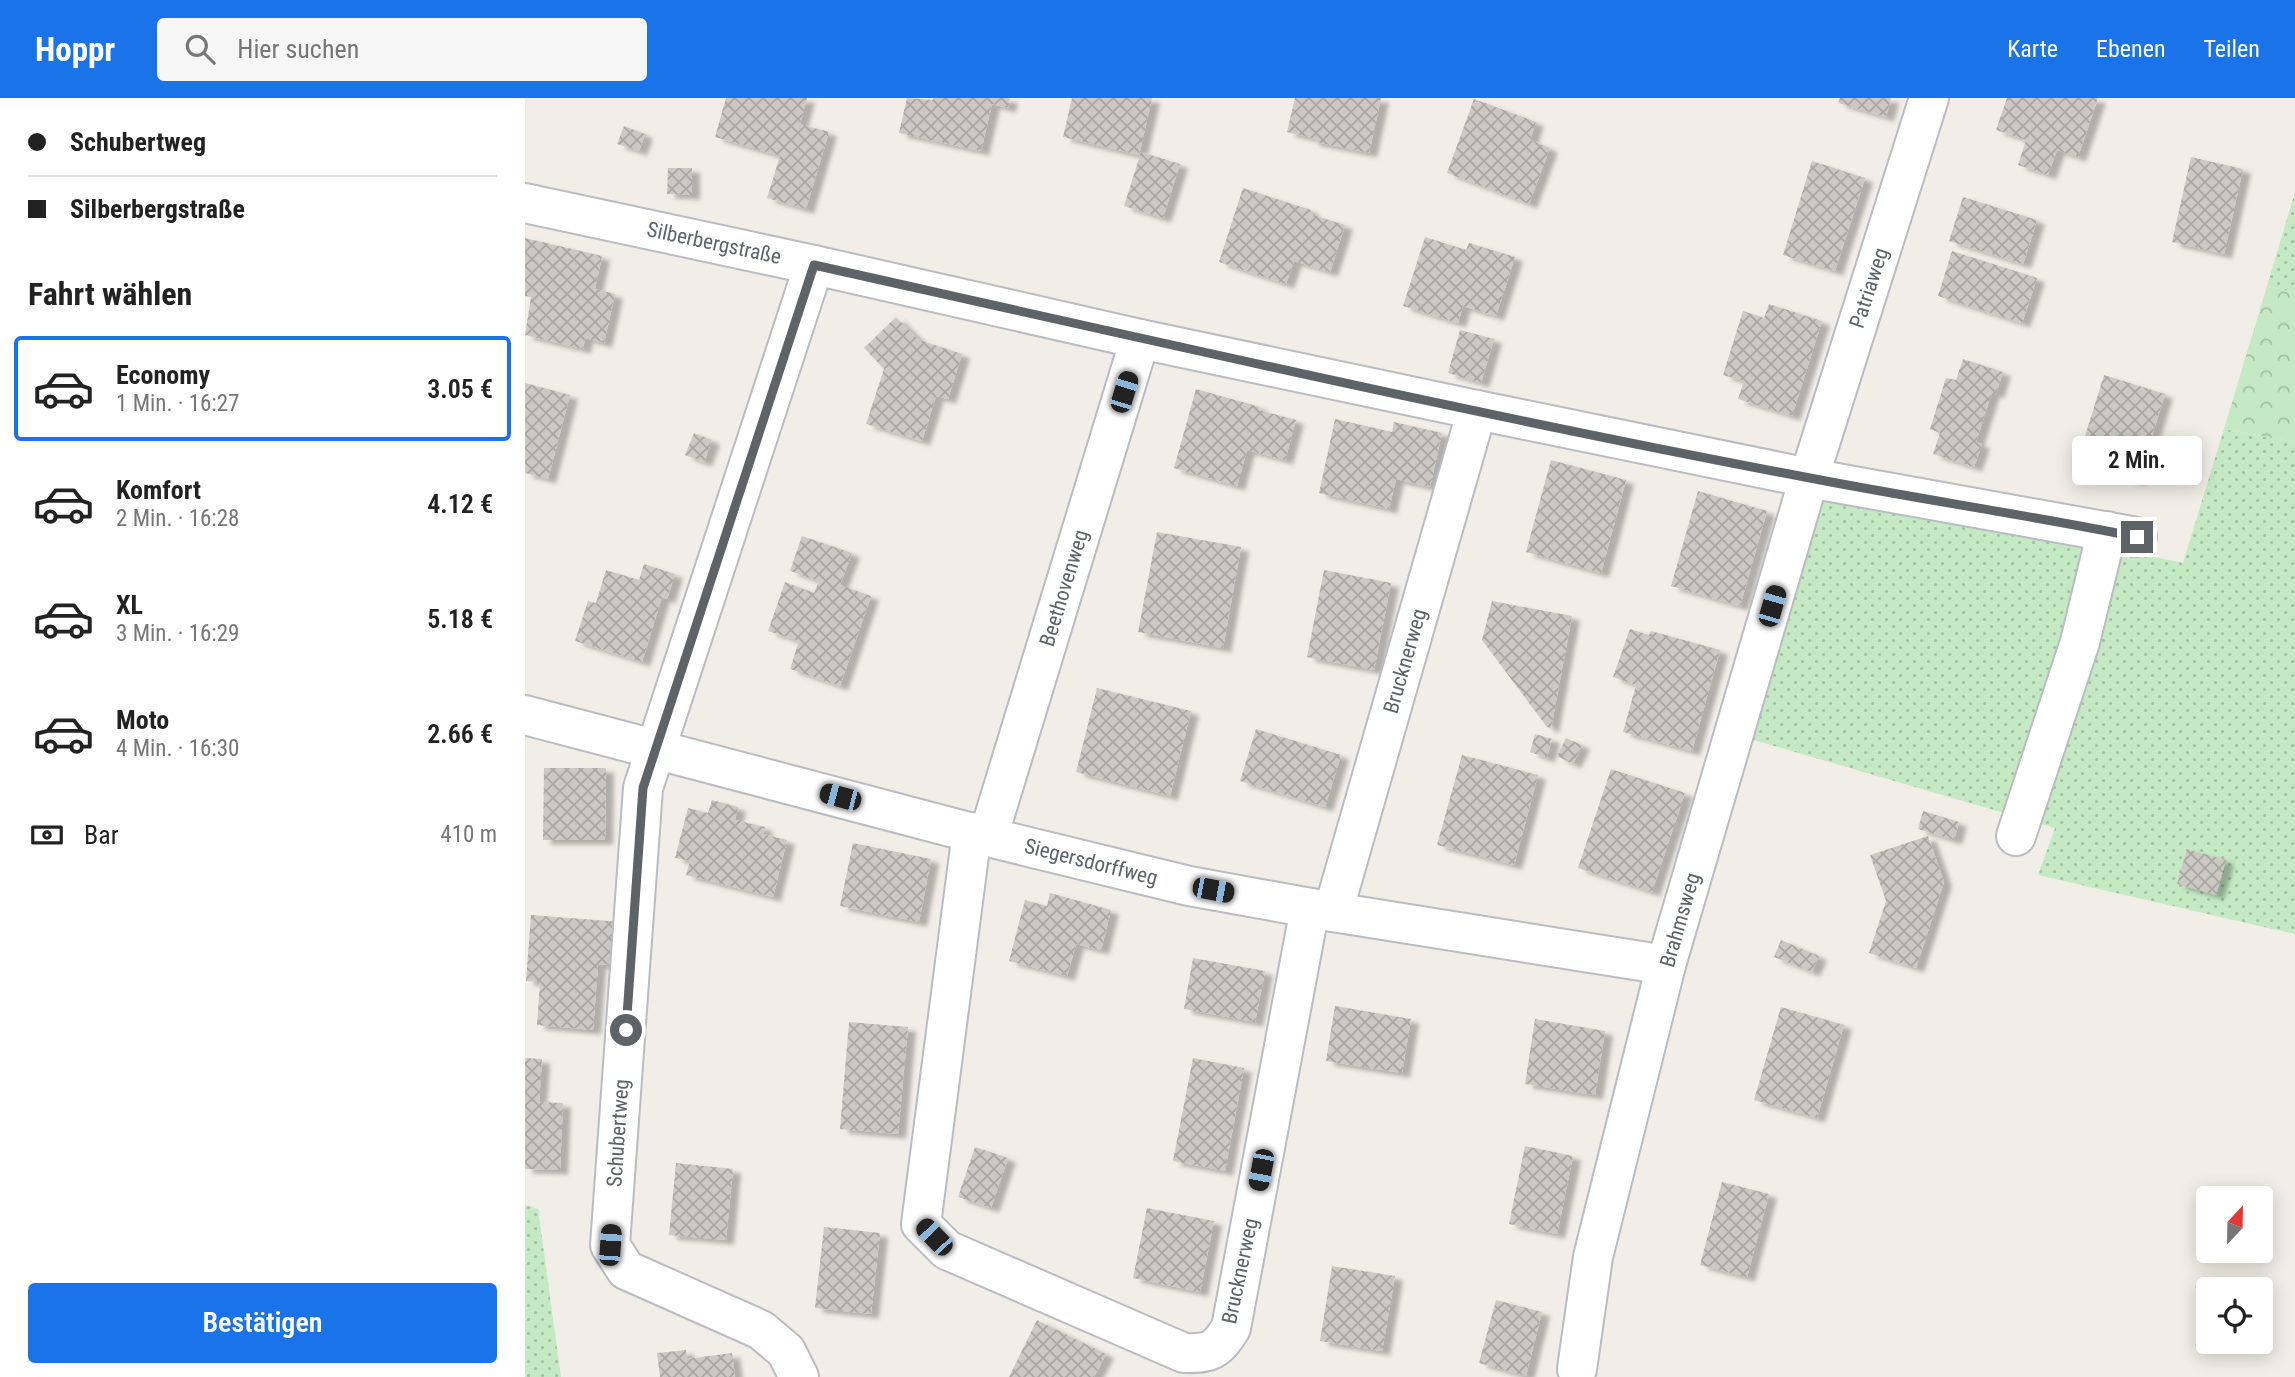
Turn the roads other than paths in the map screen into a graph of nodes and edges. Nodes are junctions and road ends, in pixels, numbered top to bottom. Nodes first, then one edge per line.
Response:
1 (1930, 98) edge
2 (525, 203) edge
3 (814, 265) junction
4 (1140, 339) junction
5 (1477, 410) junction
6 (1809, 478) junction
7 (525, 715) edge
8 (656, 748) junction
9 (980, 835) junction
10 (2016, 836) dead end
11 (1321, 910) junction
12 (1666, 965) junction
13 (921, 1224) joint
14 (1577, 1369) dead end
15 (799, 1377) edge

1 - 6 street, Patriaweg
2 - 3 street, Silberbergstraße
3 - 4 street, Silberbergstraße
3 - 8 street, Schubertweg
4 - 5 street, Silberbergstraße
4 - 9 street, Beethovenweg
5 - 6 street, Silberbergstraße
5 - 11 street, Brucknerweg
6 - 10 street, Silberbergstraße
6 - 12 street, Brahmsweg
7 - 8 street, Siegersdorffweg
8 - 9 street, Siegersdorffweg
8 - 15 street, Schubertweg
9 - 11 street, Siegersdorffweg
9 - 13 street, Beethovenweg
11 - 12 street, Siegersdorffweg
11 - 13 street, Brucknerweg
12 - 14 street, Brahmsweg

